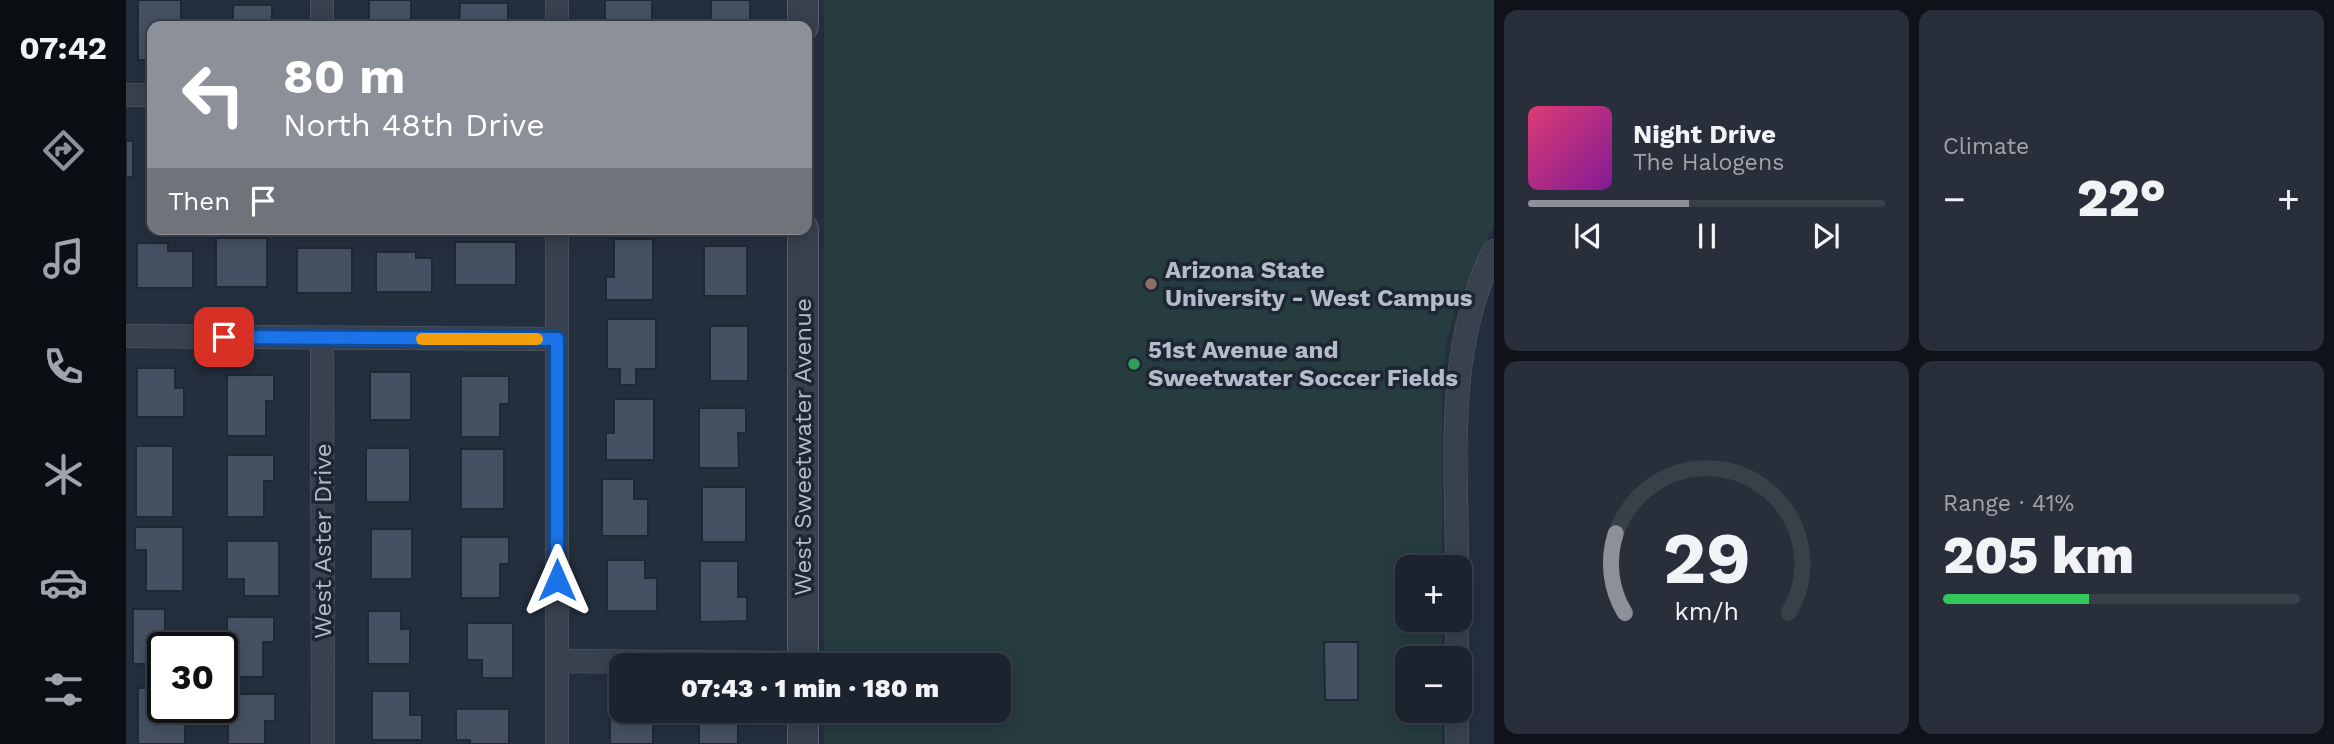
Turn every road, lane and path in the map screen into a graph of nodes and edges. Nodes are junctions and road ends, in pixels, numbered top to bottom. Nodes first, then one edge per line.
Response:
1 (322, 0) edge
2 (557, 0) edge
3 (803, 0) edge
4 (322, 21) edge
5 (557, 21) edge
6 (803, 21) edge
7 (126, 95) edge
8 (147, 95) edge
9 (557, 235) edge
10 (803, 235) edge
11 (1494, 251) edge
12 (126, 336) edge
13 (322, 338) junction
14 (557, 339) junction
15 (1457, 555) edge
16 (803, 653) edge
17 (557, 661) junction
18 (609, 662) edge
19 (803, 723) edge
20 (1457, 723) edge
21 (323, 744) edge
22 (557, 744) edge
23 (803, 744) edge
24 (1457, 744) edge

1 - 4 street
2 - 5 street
3 - 6 street
7 - 8 street
9 - 14 street
10 - 16 street, West Sweetwater Avenue
11 - 15 street
12 - 13 street
13 - 14 street
13 - 21 street, West Aster Drive
14 - 17 street
17 - 18 street
17 - 22 street
19 - 23 street
20 - 24 street

